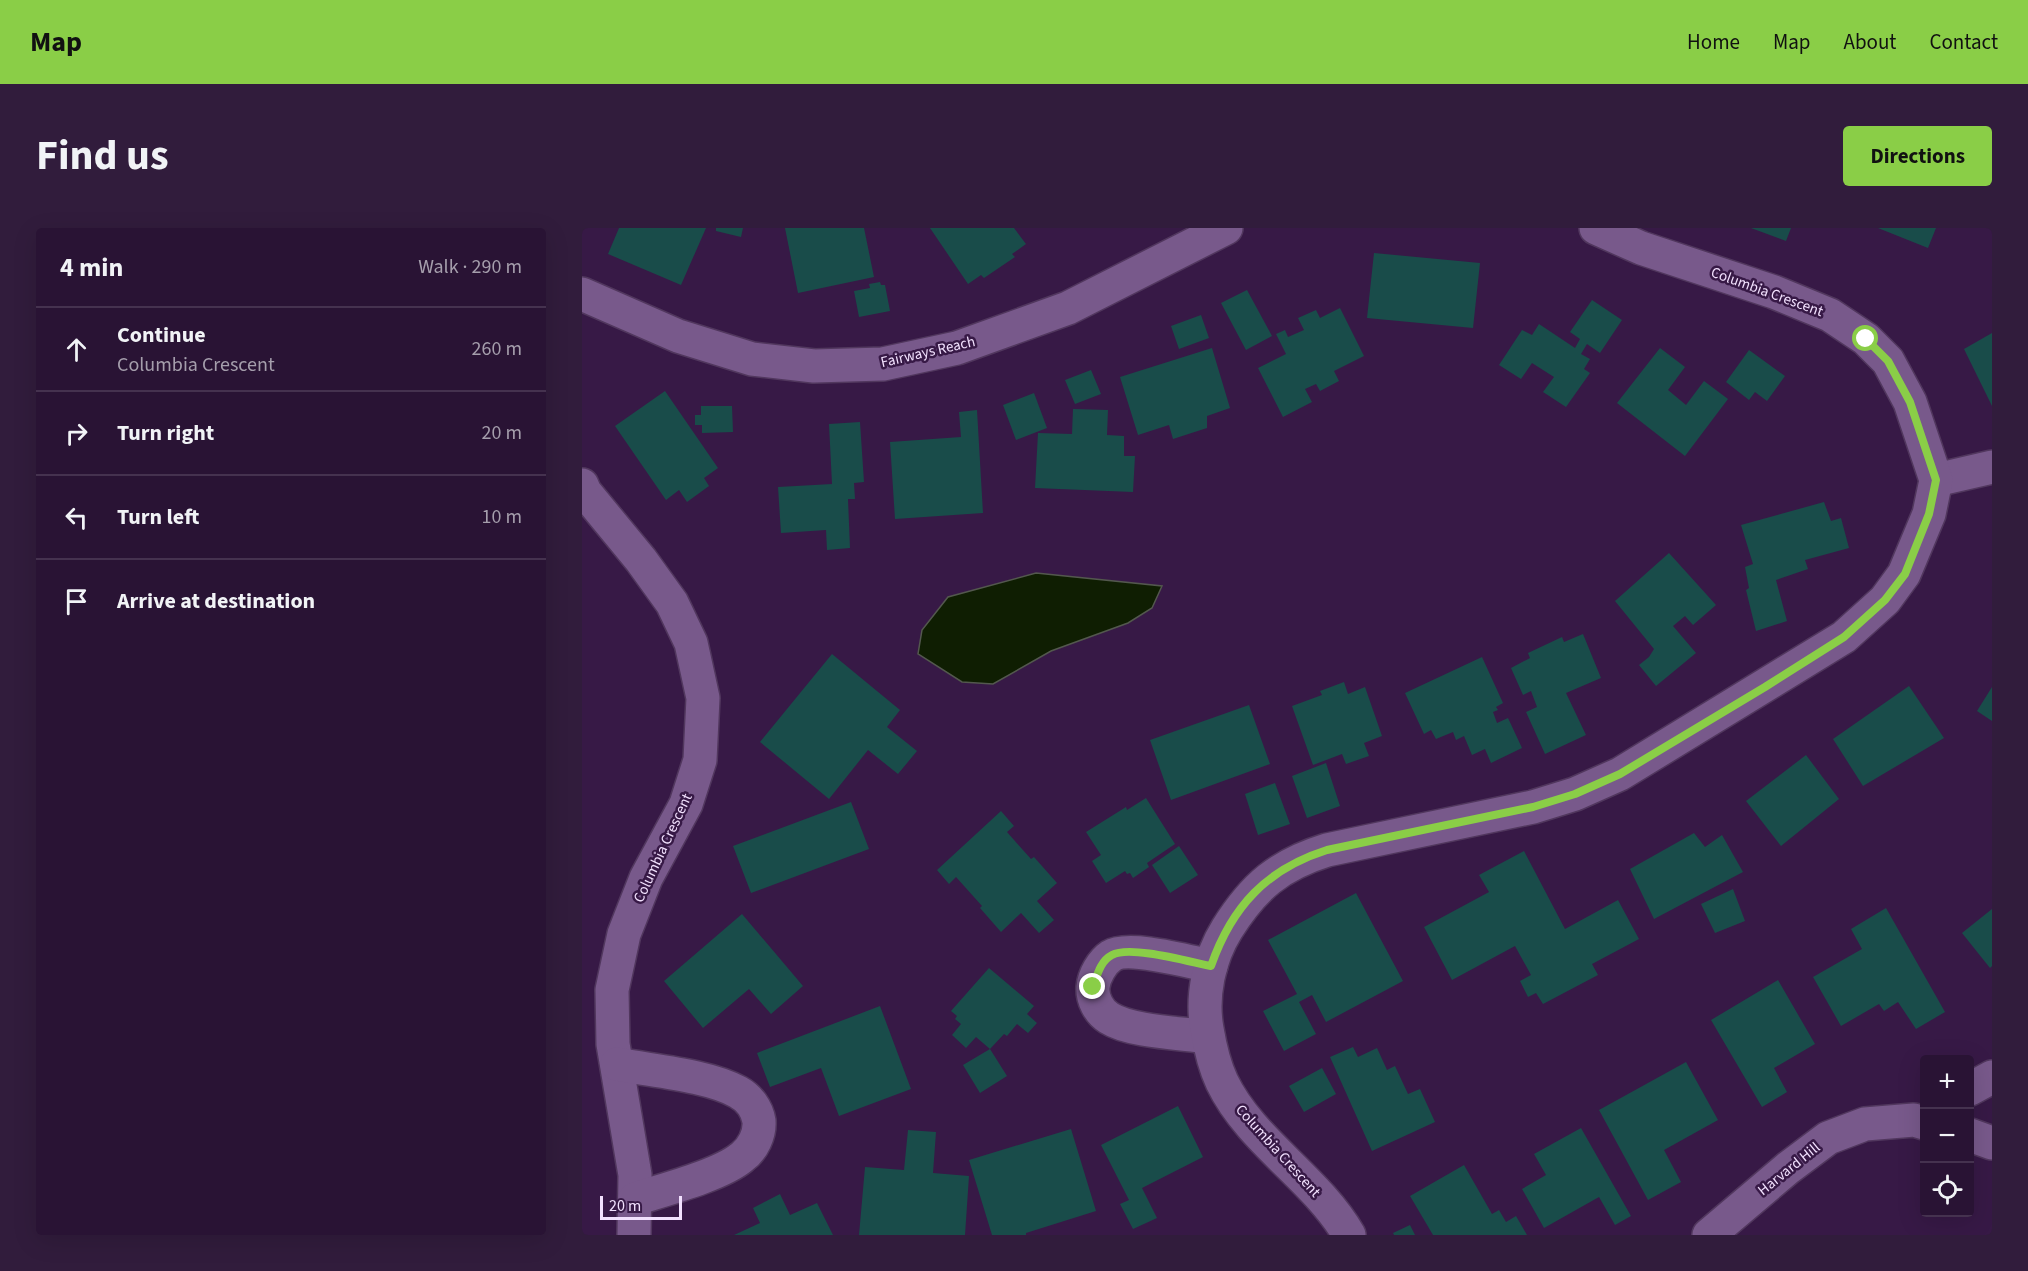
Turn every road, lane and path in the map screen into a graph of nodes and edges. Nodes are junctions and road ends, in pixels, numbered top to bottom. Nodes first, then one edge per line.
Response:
1 (1226, 228) edge
2 (1596, 228) edge
3 (584, 302) edge
4 (1992, 467) edge
5 (1936, 480) junction
6 (582, 485) edge
7 (1211, 966) junction
8 (1209, 1037) junction
9 (617, 1064) junction
10 (1992, 1077) edge
11 (1974, 1087) edge
12 (1920, 1119) edge
13 (1974, 1136) edge
14 (1992, 1143) edge
15 (635, 1199) junction
16 (634, 1235) edge
17 (1349, 1235) edge
18 (1709, 1235) edge

1 - 3 street, Fairways Reach
2 - 5 street, Columbia Crescent
4 - 5 street
5 - 7 street, Columbia Crescent
6 - 9 street, Columbia Crescent
7 - 8 street, Columbia Crescent
7 - 8 street
8 - 17 street, Columbia Crescent
9 - 15 street, Columbia Crescent
9 - 15 street
10 - 11 street
12 - 18 street, Harvard Hill
13 - 14 street
15 - 16 street, Columbia Crescent

